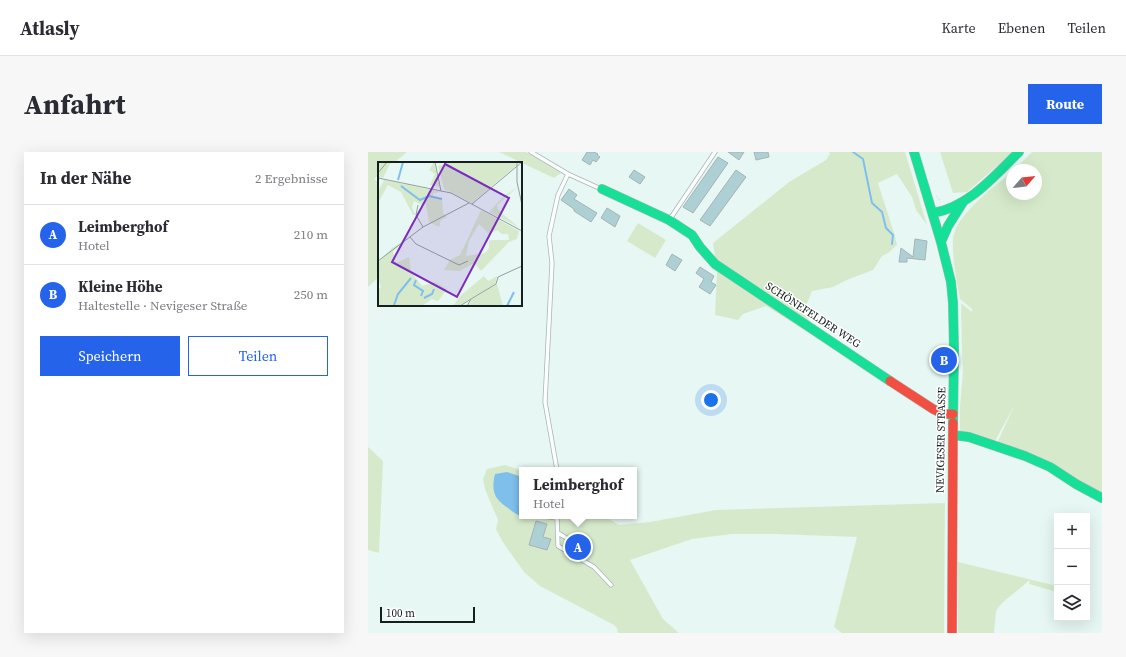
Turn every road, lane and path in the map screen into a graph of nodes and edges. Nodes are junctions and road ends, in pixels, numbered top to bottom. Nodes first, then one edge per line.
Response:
1 (531, 152) edge
2 (715, 152) edge
3 (914, 152) edge
4 (1019, 152) edge
5 (568, 174) junction
6 (602, 190) joint
7 (368, 194) edge
8 (963, 201) junction
9 (378, 204) edge
10 (932, 213) junction
11 (669, 220) junction
12 (378, 237) edge
13 (368, 238) edge
14 (941, 242) junction
15 (954, 414) junction
16 (953, 435) junction
17 (556, 467) edge
18 (1102, 498) edge
19 (557, 519) edge
20 (558, 533) junction
21 (568, 539) dead end
22 (573, 539) dead end
23 (566, 551) junction
24 (611, 585) dead end
25 (952, 633) edge

1 - 5 lane, SCHÖNEFELDER WEG
2 - 11 lane
3 - 10 street, NEVIGESER STRASSE
4 - 8 street
5 - 6 lane, SCHÖNEFELDER WEG
5 - 17 lane
6 - 11 street, SCHÖNEFELDER WEG
7 - 9 path
8 - 10 street
8 - 14 street
10 - 14 street, NEVIGESER STRASSE
11 - 15 street, SCHÖNEFELDER WEG
12 - 13 path
14 - 15 street, NEVIGESER STRASSE
15 - 16 street, NEVIGESER STRASSE
16 - 18 street
16 - 25 street, NEVIGESER STRASSE
19 - 20 lane
20 - 21 lane
20 - 23 lane
22 - 23 lane
23 - 24 lane

